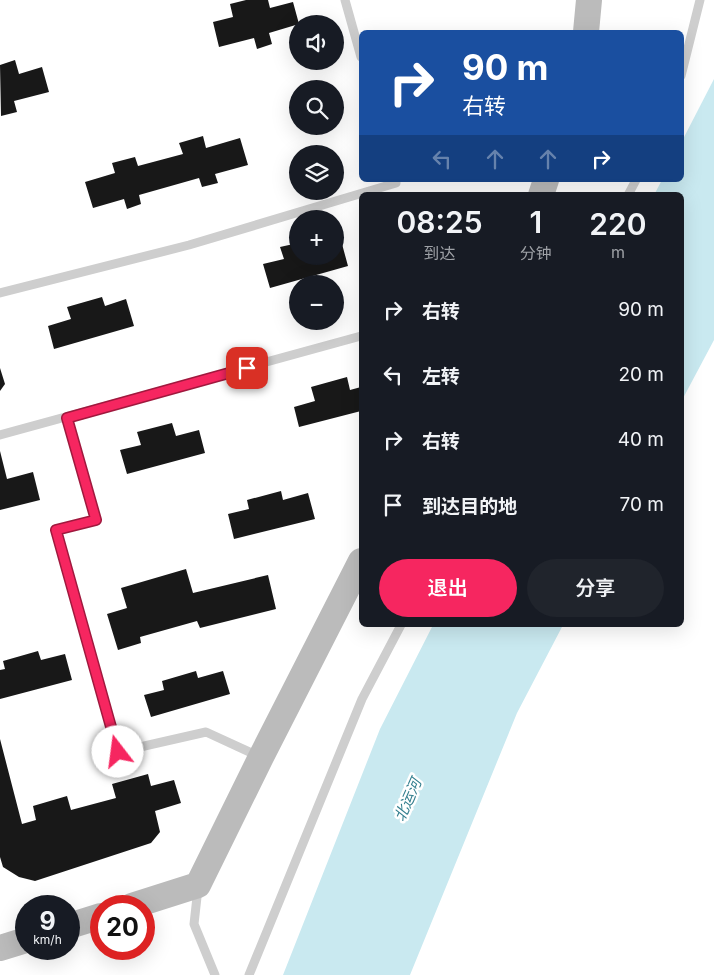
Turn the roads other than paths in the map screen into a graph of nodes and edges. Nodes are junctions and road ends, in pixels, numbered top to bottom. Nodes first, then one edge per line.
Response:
1 (346, 0) edge
2 (589, 0) edge
3 (700, 0) edge
4 (586, 30) edge
5 (359, 49) edge
6 (684, 64) edge
7 (396, 182) edge
8 (366, 192) edge
9 (359, 194) edge
10 (0, 293) edge
11 (359, 337) edge
12 (67, 418) junction
13 (0, 436) edge
14 (359, 565) edge
15 (400, 627) edge
16 (260, 758) junction
17 (198, 885) junction
18 (155, 899) edge
19 (15, 943) edge
20 (0, 948) edge
21 (215, 975) edge
22 (249, 975) edge

1 - 5 lane
2 - 4 street
3 - 6 lane
7 - 8 lane
9 - 10 lane
11 - 12 lane
12 - 13 lane
12 - 16 lane
14 - 16 street
15 - 22 lane
16 - 17 street
17 - 18 street
17 - 21 lane
19 - 20 street

